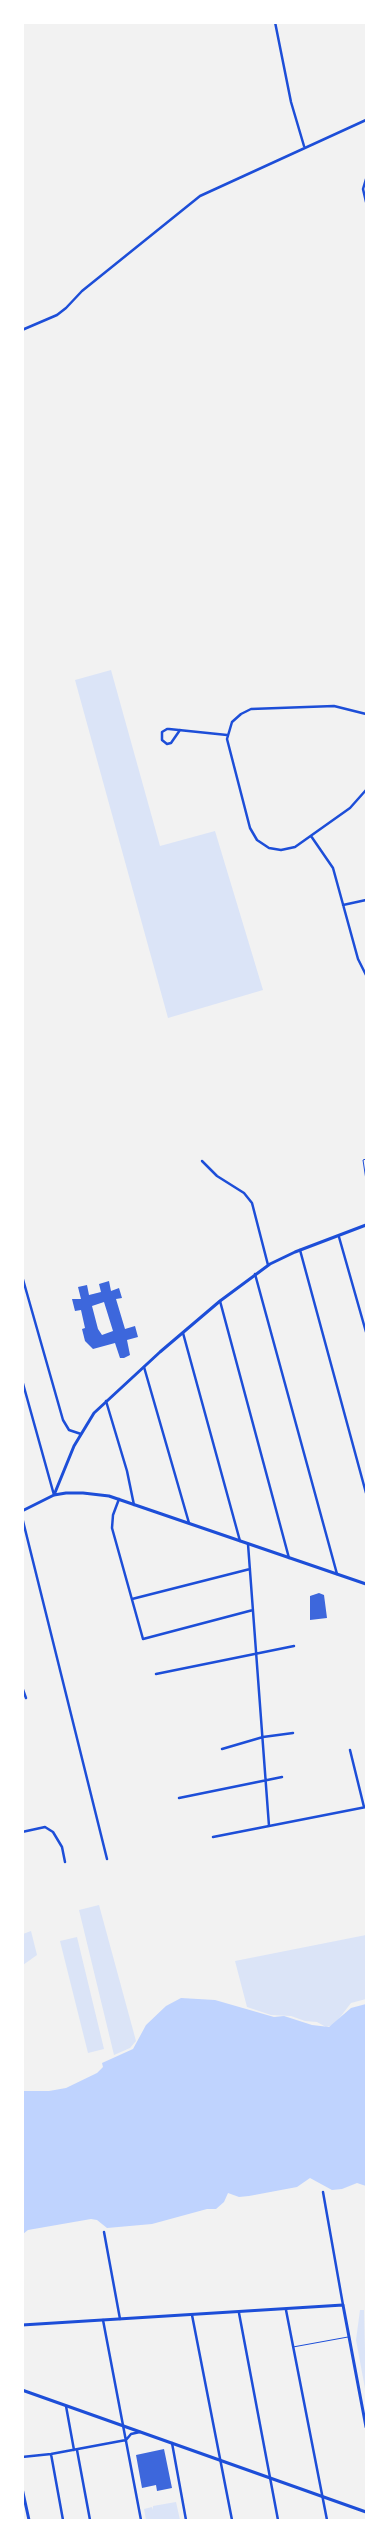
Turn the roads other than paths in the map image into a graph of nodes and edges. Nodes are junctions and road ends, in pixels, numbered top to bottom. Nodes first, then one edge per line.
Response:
1 (275, 22) edge
2 (366, 120) edge
3 (304, 146) junction
4 (366, 179) edge
5 (366, 202) edge
6 (22, 330) edge
7 (366, 714) edge
8 (180, 730) junction
9 (227, 735) junction
10 (366, 790) edge
11 (311, 836) junction
12 (366, 900) edge
13 (343, 905) junction
14 (366, 975) edge
15 (366, 1158) edge
16 (202, 1160) dead end
17 (366, 1180) edge
18 (366, 1226) edge
19 (339, 1237) junction
20 (300, 1250) junction
21 (268, 1265) junction
22 (255, 1274) junction
23 (22, 1276) edge
24 (220, 1301) junction
25 (366, 1332) edge
26 (183, 1333) junction
27 (144, 1367) junction
28 (22, 1380) edge
29 (106, 1401) junction
30 (80, 1434) junction
31 (366, 1493) edge
32 (54, 1495) junction
33 (119, 1499) junction
34 (134, 1505) junction
35 (22, 1511) edge
36 (22, 1517) edge
37 (189, 1523) junction
38 (240, 1541) junction
39 (248, 1544) junction
40 (290, 1558) junction
41 (250, 1570) junction
42 (337, 1574) junction
43 (366, 1584) edge
44 (132, 1599) junction
45 (253, 1610) junction
46 (294, 1646) dead end
47 (256, 1654) junction
48 (156, 1674) dead end
49 (22, 1687) edge
50 (26, 1698) dead end
51 (293, 1733) dead end
52 (263, 1737) junction
53 (222, 1749) dead end
54 (350, 1750) dead end
55 (282, 1777) dead end
56 (266, 1780) junction
57 (179, 1798) dead end
58 (365, 1807) edge
59 (270, 1826) junction
60 (22, 1832) edge
61 (213, 1837) dead end
62 (107, 1859) dead end
63 (65, 1862) dead end
64 (323, 2192) dead end
65 (104, 2232) dead end
66 (343, 2305) junction
67 (286, 2310) junction
68 (239, 2312) junction
69 (192, 2315) junction
70 (120, 2319) junction
71 (102, 2320) junction
72 (22, 2325) edge
73 (349, 2336) junction
74 (293, 2347) junction
75 (22, 2390) edge
76 (66, 2406) junction
77 (123, 2426) junction
78 (366, 2427) edge
79 (140, 2432) junction
80 (126, 2440) junction
81 (172, 2443) junction
82 (75, 2450) junction
83 (51, 2454) junction
84 (22, 2457) edge
85 (220, 2461) junction
86 (271, 2479) junction
87 (22, 2488) edge
88 (323, 2496) junction
89 (366, 2512) edge
90 (29, 2520) edge
91 (63, 2520) edge
92 (90, 2520) edge
93 (141, 2520) edge
94 (186, 2520) edge
95 (232, 2520) edge
96 (278, 2520) edge
97 (328, 2520) edge

1 - 3 street
2 - 3 street
3 - 6 street
4 - 5 street
7 - 9 street
8 - 8 street
8 - 9 street
9 - 11 street
10 - 11 street
11 - 13 street
12 - 13 street
13 - 14 street
15 - 17 lane
16 - 21 street
18 - 19 main road
19 - 20 main road
19 - 25 street
20 - 21 main road
20 - 31 street
21 - 22 main road
22 - 24 main road
22 - 42 street
23 - 30 street
24 - 26 main road
24 - 40 street
26 - 27 main road
26 - 38 street
27 - 29 main road
27 - 37 street
28 - 32 street
29 - 30 main road
29 - 34 street
30 - 32 main road
32 - 33 main road
32 - 35 main road
33 - 34 main road
33 - 44 street
34 - 37 main road
36 - 62 street
37 - 38 main road
38 - 39 main road
39 - 40 main road
39 - 41 street
40 - 42 main road
41 - 44 street
41 - 45 street
42 - 43 main road
44 - 45 street
45 - 47 street
46 - 47 street
47 - 48 street
47 - 52 street
49 - 50 street
51 - 52 street
52 - 53 street
52 - 56 street
54 - 58 street
55 - 56 street
56 - 57 street
56 - 59 street
58 - 59 street
59 - 61 street
60 - 63 street
64 - 66 street
65 - 70 street
66 - 67 main road
66 - 73 main road
67 - 68 main road
67 - 74 street
68 - 69 main road
68 - 86 street
69 - 70 main road
69 - 85 street
70 - 71 main road
71 - 72 main road
71 - 77 street
73 - 74 lane
73 - 78 main road
74 - 88 street
75 - 76 main road
76 - 77 main road
76 - 82 street
77 - 79 main road
77 - 80 street
79 - 80 street
79 - 81 main road
80 - 82 street
80 - 93 street
81 - 85 main road
81 - 94 street
82 - 83 street
82 - 92 street
83 - 84 street
83 - 91 street
85 - 86 main road
85 - 95 street
86 - 88 main road
86 - 96 street
87 - 90 main road
88 - 89 main road
88 - 97 street

